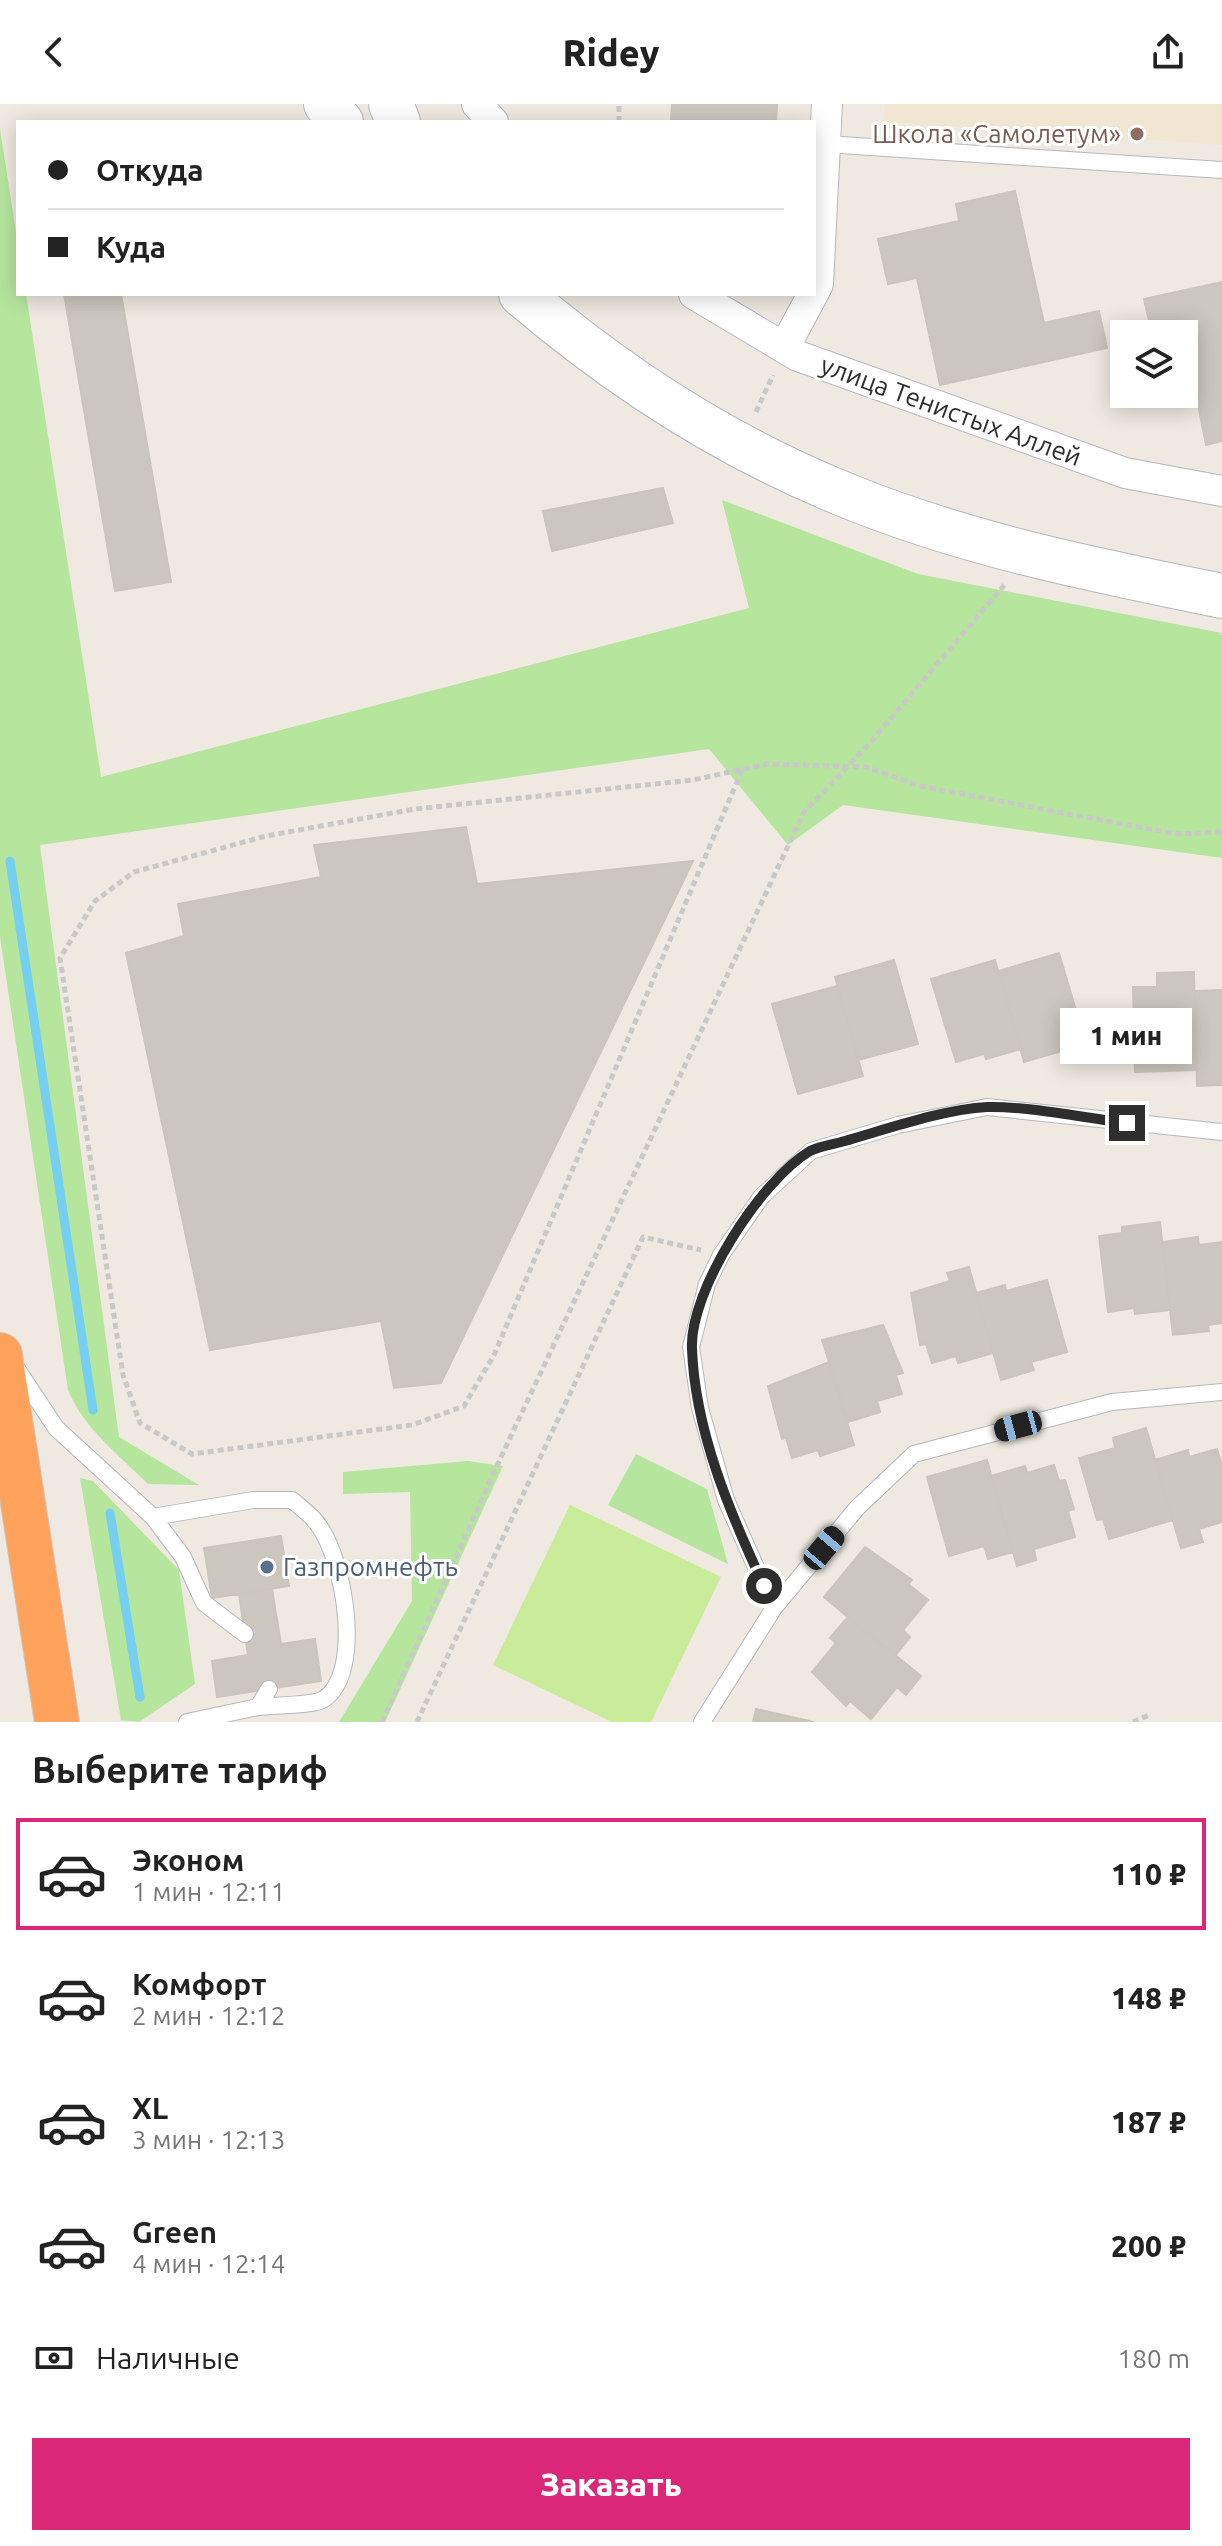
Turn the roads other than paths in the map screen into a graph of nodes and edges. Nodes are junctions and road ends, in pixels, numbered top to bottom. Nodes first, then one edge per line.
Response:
1 (326, 104) edge
2 (477, 104) edge
3 (827, 104) edge
4 (339, 120) edge
5 (491, 120) edge
6 (825, 144) junction
7 (1222, 170) edge
8 (816, 288) edge
9 (524, 296) edge
10 (697, 296) edge
11 (811, 296) edge
12 (784, 348) junction
13 (1222, 491) edge
14 (1222, 596) edge
15 (1222, 1132) edge
16 (0, 1344) edge
17 (0, 1355) edge
18 (1222, 1392) edge
19 (153, 1517) junction
20 (774, 1608) junction
21 (245, 1634) dead end
22 (269, 1689) dead end
23 (258, 1707) junction
24 (57, 1722) edge
25 (187, 1722) edge
26 (702, 1722) edge

1 - 4 street
2 - 5 street
3 - 6 street
6 - 7 lane
6 - 8 street
9 - 14 street
10 - 12 street, улица Тенистых Аллей
11 - 12 street
12 - 13 street, улица Тенистых Аллей
15 - 20 lane
16 - 19 lane
17 - 24 highway
18 - 20 lane
19 - 21 lane
19 - 23 lane
20 - 26 lane
22 - 23 lane
23 - 25 lane

